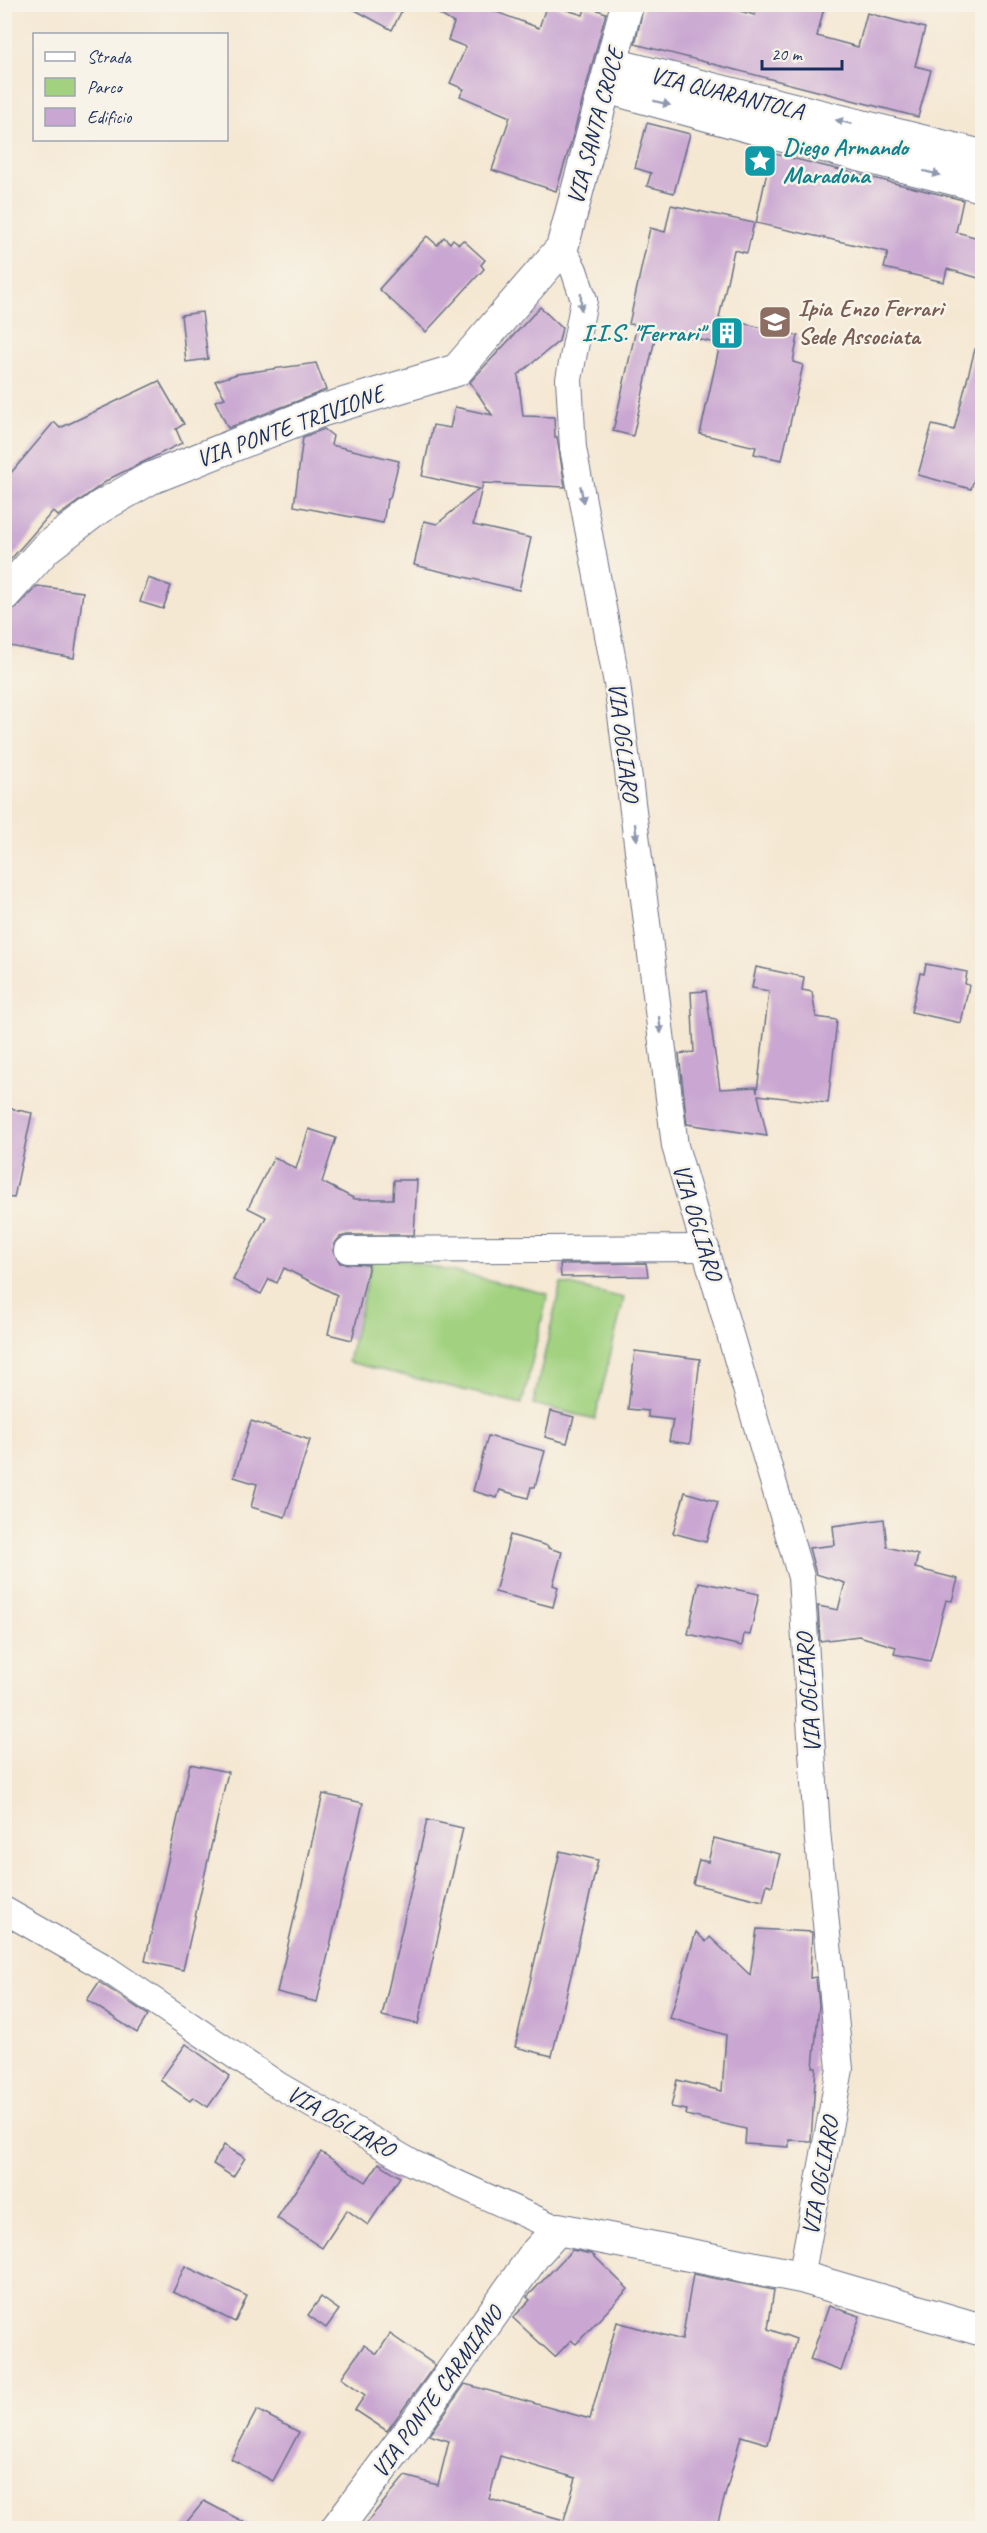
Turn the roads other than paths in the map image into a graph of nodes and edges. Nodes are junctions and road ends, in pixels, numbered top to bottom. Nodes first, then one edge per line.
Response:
1 (627, 4) edge
2 (609, 75) junction
3 (982, 156) edge
4 (982, 186) edge
5 (562, 248) junction
6 (4, 595) edge
7 (706, 1248) junction
8 (348, 1250) dead end
9 (4, 1910) edge
10 (558, 2229) junction
11 (801, 2277) junction
12 (982, 2330) edge
13 (338, 2529) edge

1 - 2 street, VIA SANTA CROCE
3 -> 2 street, VIA QUARANTOLA
2 -> 4 street
2 - 5 street, VIA SANTA CROCE
5 - 6 street, VIA PONTE TRIVIONE
5 -> 7 street, VIA OGLIARO
7 - 8 street
7 - 11 street, VIA OGLIARO
9 - 10 street, VIA OGLIARO
10 - 11 street, VIA OGLIARO
10 - 13 street, VIA PONTE CARMIANO
11 - 12 street

